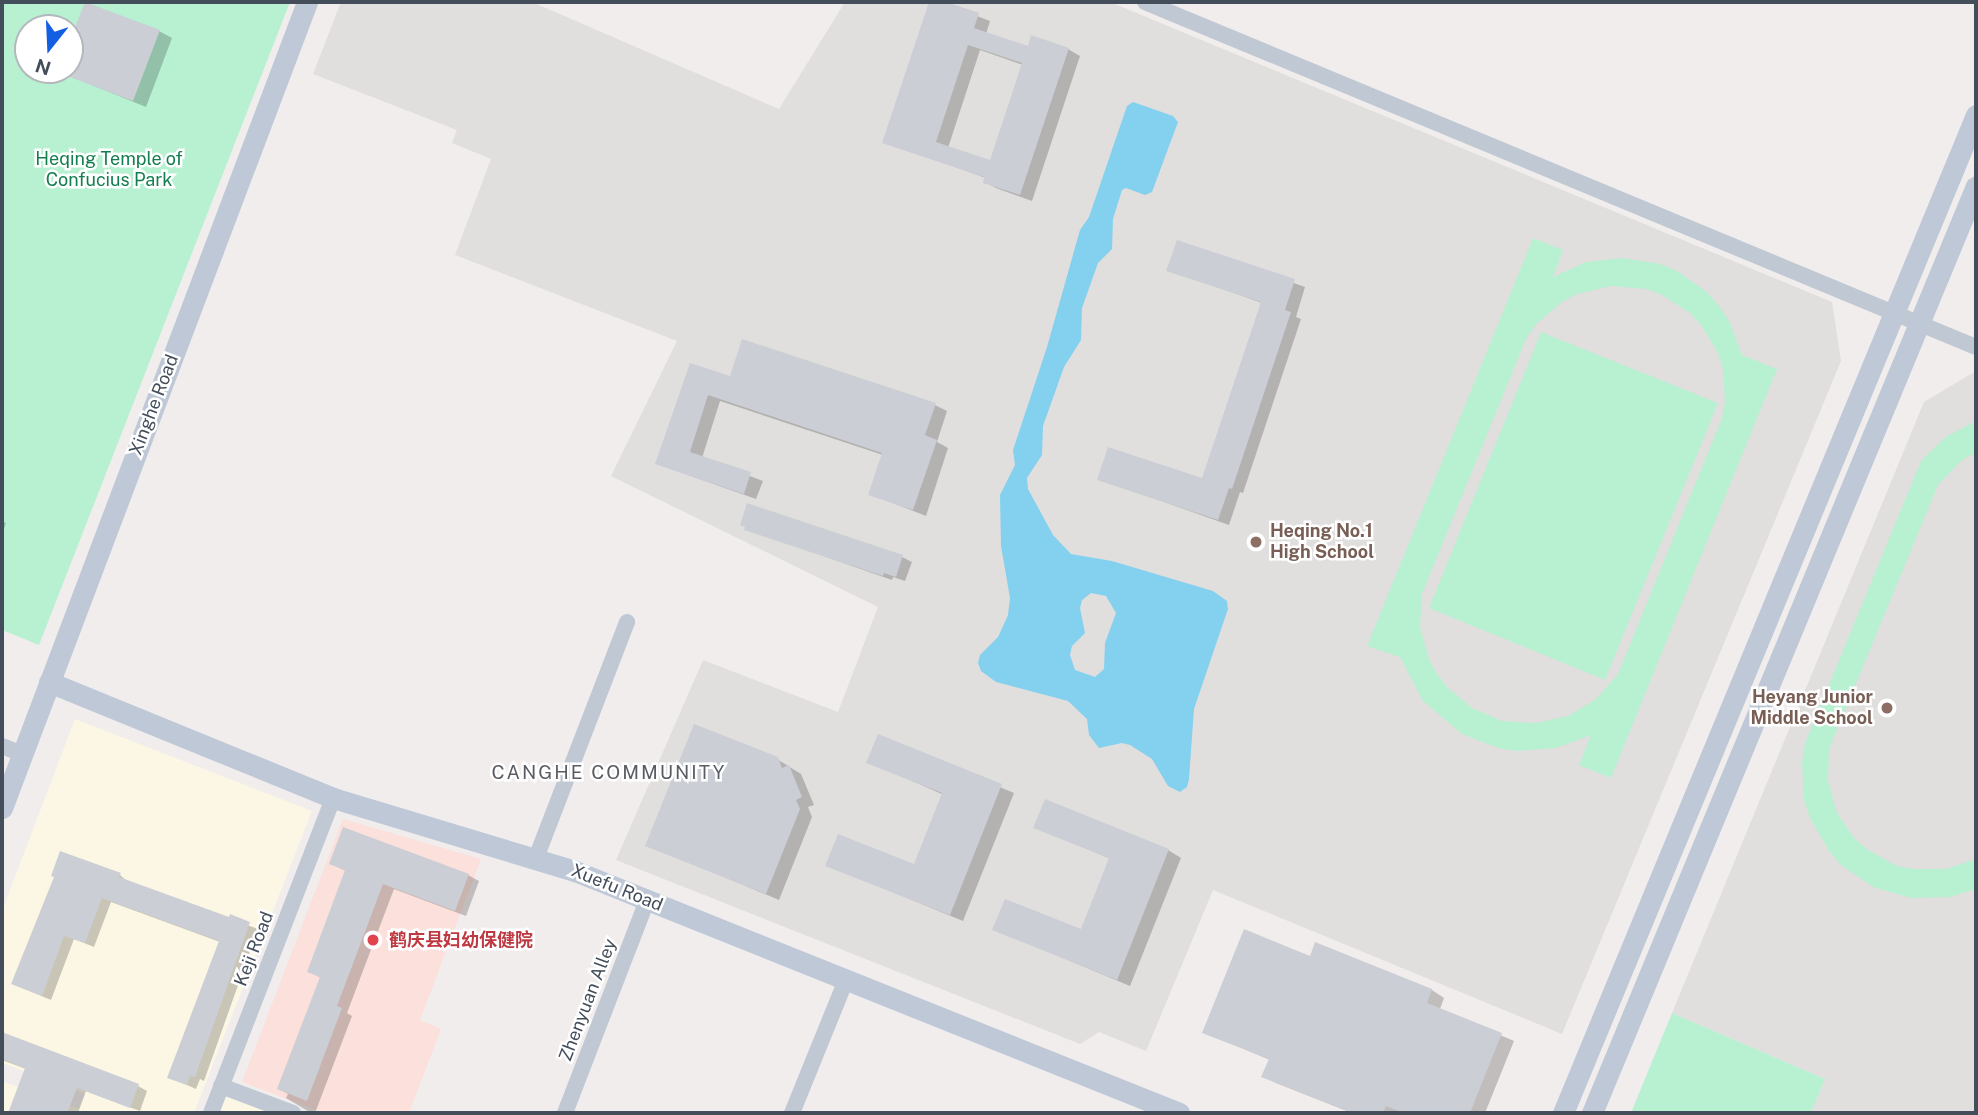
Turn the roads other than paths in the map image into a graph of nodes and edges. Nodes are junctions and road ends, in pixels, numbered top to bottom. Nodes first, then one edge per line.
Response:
1 (307, 2) edge
2 (1145, 2) edge
3 (1976, 115) edge
4 (1976, 186) edge
5 (1894, 313) junction
6 (1919, 324) junction
7 (1976, 347) edge
8 (627, 622) dead end
9 (49, 682) junction
10 (2, 746) edge
11 (22, 754) junction
12 (333, 798) junction
13 (2, 808) edge
14 (536, 858) junction
15 (648, 900) junction
16 (846, 980) junction
17 (222, 1086) junction
18 (211, 1113) edge
19 (293, 1113) edge
20 (565, 1113) edge
21 (792, 1113) edge
22 (1179, 1113) edge
23 (1563, 1113) edge
24 (1592, 1113) edge

1 - 9 street, Xinghe Road
2 - 5 street
3 - 5 street
4 - 6 street
5 - 6 street
5 - 23 street
6 - 7 street
6 - 24 street
8 - 14 street
9 - 11 street, Xinghe Road
9 - 12 street, Xuefu Road
10 - 11 street
11 - 13 street, Xinghe Road
12 - 14 street, Xuefu Road
12 - 17 street, Keji Road
14 - 15 street, Xuefu Road
15 - 16 street, Xuefu Road
15 - 20 street, Zhenyuan Alley
16 - 21 street
16 - 22 street, Xuefu Road
17 - 18 street, Keji Road
17 - 19 street

